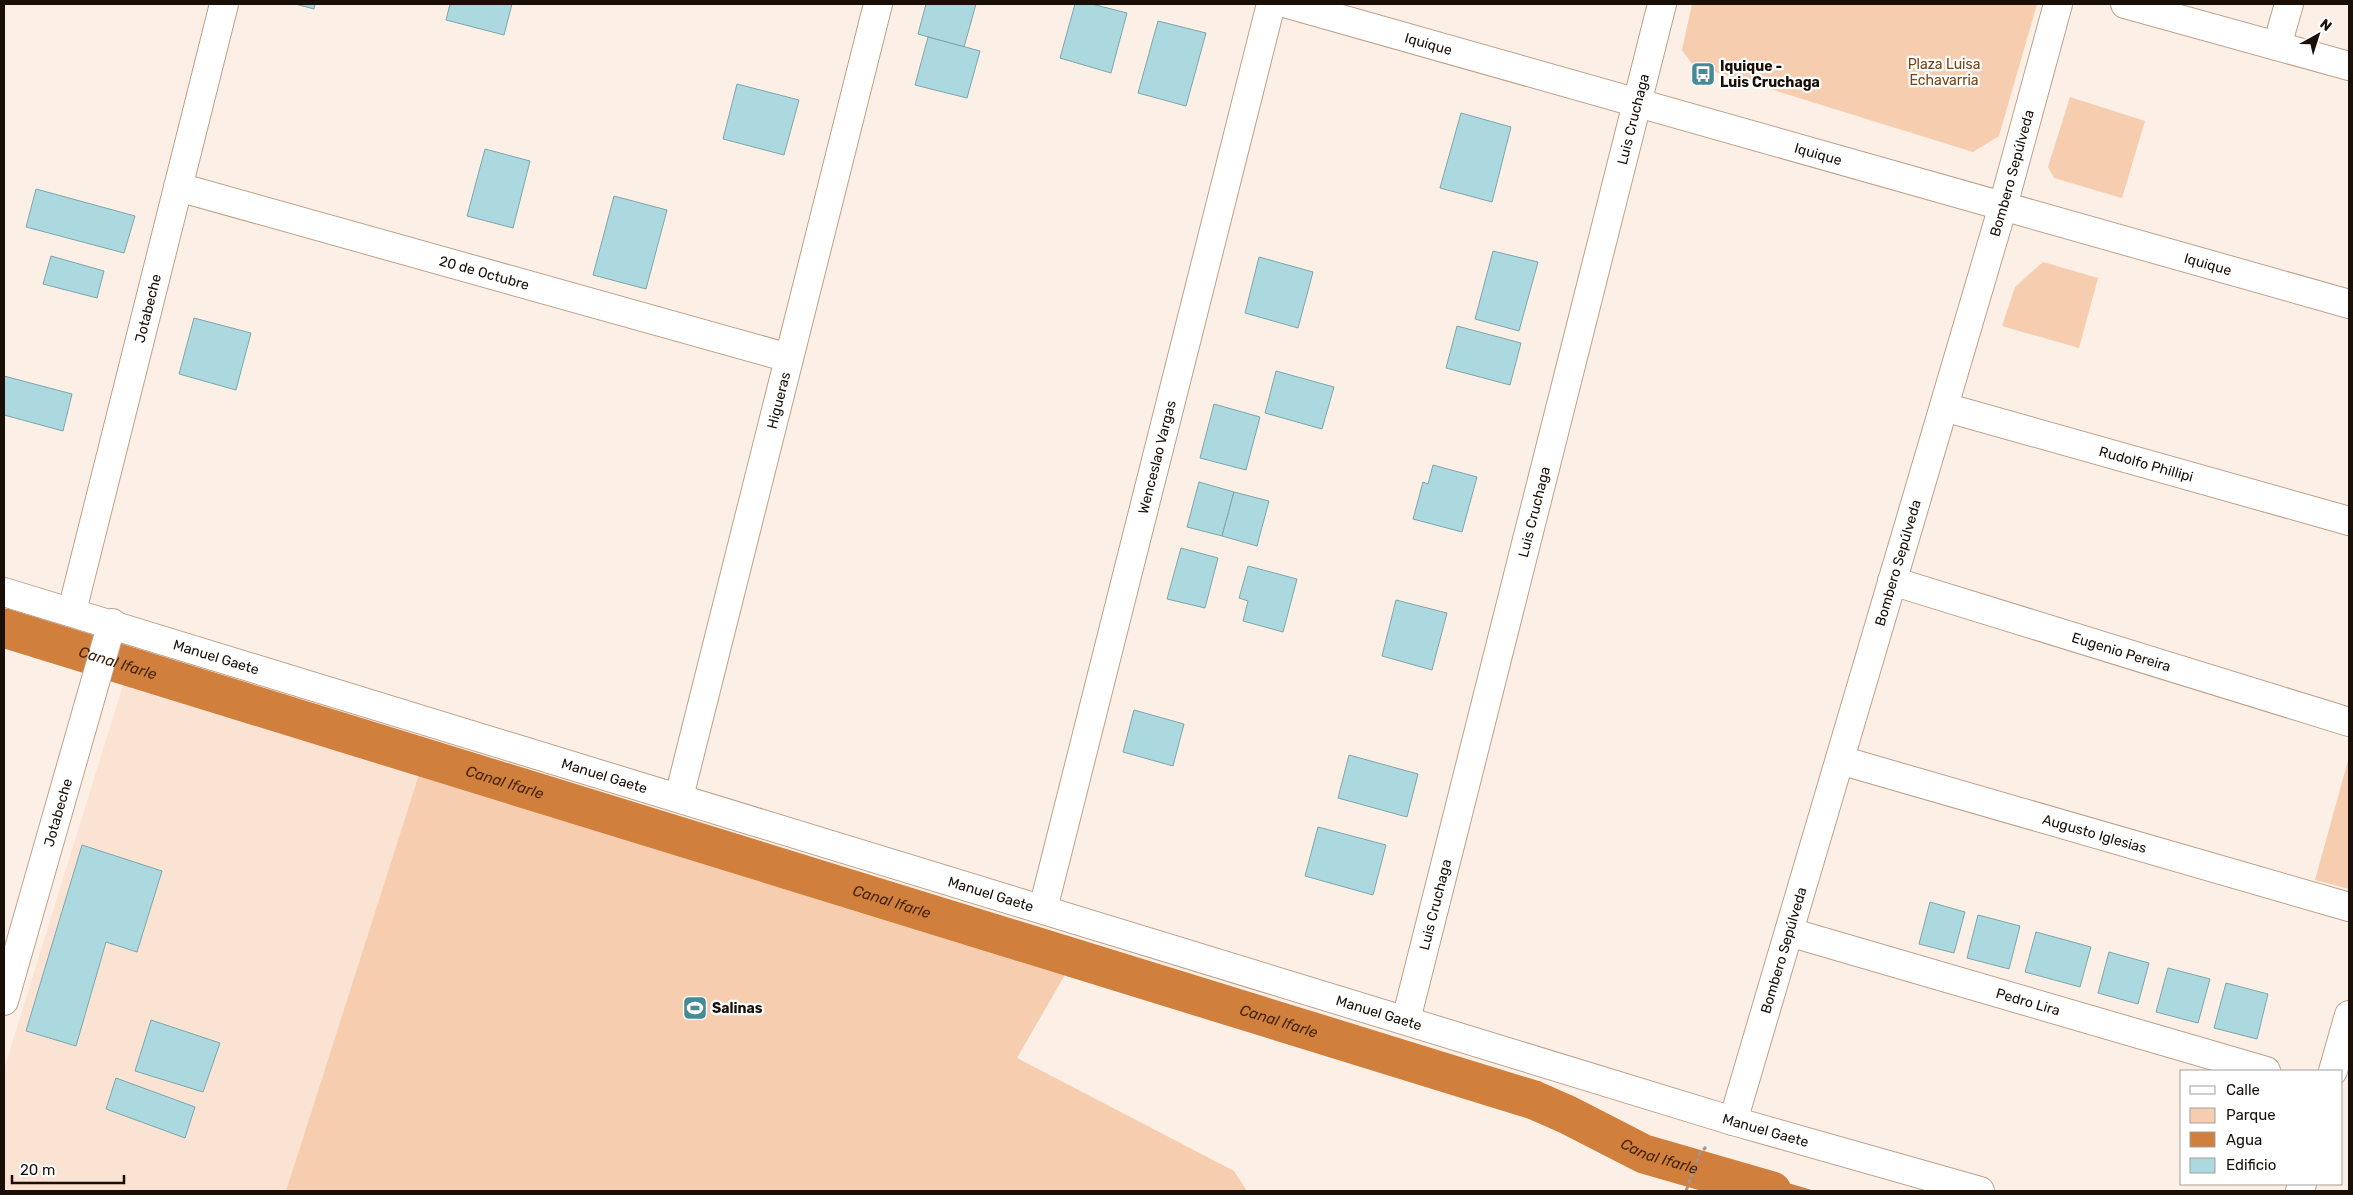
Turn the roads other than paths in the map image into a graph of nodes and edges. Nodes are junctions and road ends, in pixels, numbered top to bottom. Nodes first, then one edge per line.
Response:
1 (224, 4) edge
2 (878, 4) edge
3 (1270, 4) edge
4 (1288, 4) edge
5 (1662, 4) edge
6 (2058, 4) edge
7 (2125, 4) edge
8 (2289, 4) edge
9 (2277, 46) junction
10 (2349, 66) edge
11 (1637, 102) junction
12 (178, 187) junction
13 (2003, 206) junction
14 (2349, 304) edge
15 (789, 358) junction
16 (1944, 407) junction
17 (2349, 522) edge
18 (1892, 581) junction
19 (4, 592) edge
20 (72, 611) junction
21 (109, 632) junction
22 (2349, 722) edge
23 (1840, 760) junction
24 (679, 797) junction
25 (2349, 907) edge
26 (1043, 909) junction
27 (1789, 932) junction
28 (4, 1000) edge
29 (2349, 1015) edge
30 (1406, 1020) junction
31 (2263, 1070) edge
32 (2333, 1070) edge
33 (1733, 1121) junction
34 (1980, 1191) edge

1 - 12 street, Jotabeche
2 - 15 street, Higueras
3 - 26 street, Wenceslao Vargas
4 - 11 street, Iquique
5 - 11 street, Luis Cruchaga
6 - 13 street, Bombero Sepúlveda
7 - 9 street
8 - 9 street
9 - 10 street
11 - 13 street, Iquique
11 - 30 street, Luis Cruchaga
12 - 15 street, 20 de Octubre
12 - 20 street, Jotabeche
13 - 14 street, Iquique
13 - 16 street, Bombero Sepúlveda
15 - 24 street, Higueras
16 - 17 street, Rudolfo Phillipi
16 - 18 street, Bombero Sepúlveda
18 - 22 street, Eugenio Pereira
18 - 23 street, Bombero Sepúlveda
19 - 20 street, Manuel Gaete
20 - 21 street, Manuel Gaete
21 - 24 street, Manuel Gaete
21 - 28 street, Jotabeche
23 - 25 street, Augusto Iglesias
23 - 27 street, Bombero Sepúlveda
24 - 26 street, Manuel Gaete
26 - 30 street, Manuel Gaete
27 - 31 street, Pedro Lira
27 - 33 street, Bombero Sepúlveda
29 - 32 street
30 - 33 street, Manuel Gaete
33 - 34 street, Manuel Gaete

